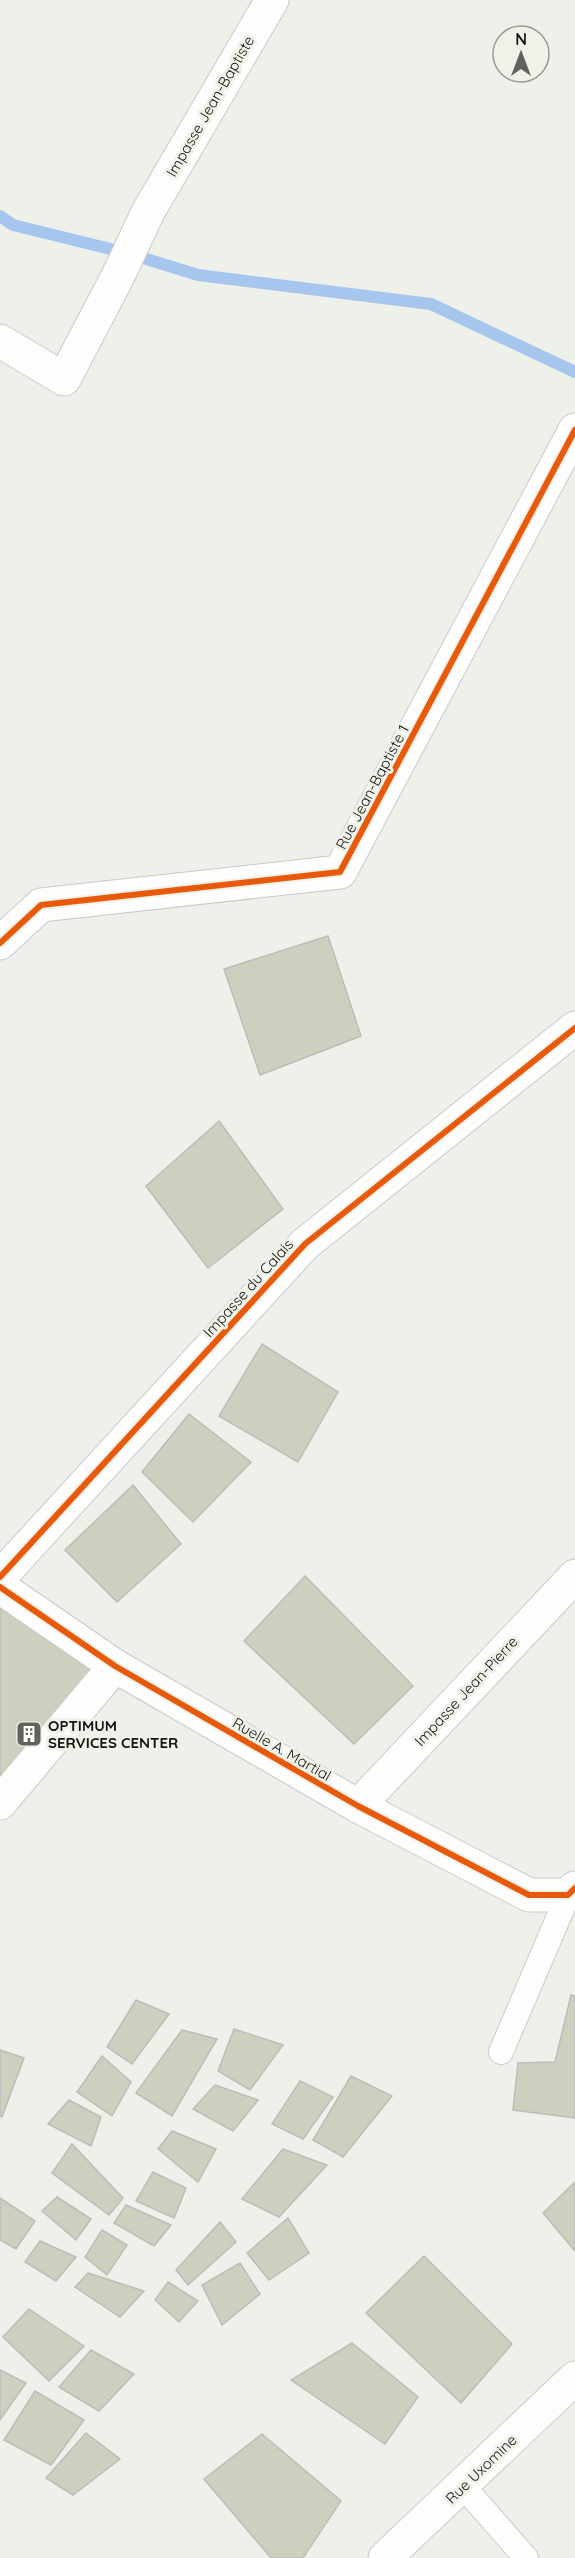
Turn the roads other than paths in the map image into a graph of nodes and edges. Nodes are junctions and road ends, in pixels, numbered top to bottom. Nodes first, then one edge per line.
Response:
1 (272, 0) edge
2 (0, 341) edge
3 (573, 433) edge
4 (0, 943) edge
5 (575, 1028) edge
6 (575, 1576) edge
7 (0, 1578) edge
8 (0, 1587) edge
9 (115, 1666) junction
10 (0, 1803) edge
11 (358, 1806) junction
12 (571, 1892) edge
13 (501, 2052) dead end
14 (575, 2378) edge
15 (464, 2486) junction
16 (520, 2556) edge
17 (385, 2558) edge

1 - 2 street, Impasse Jean-Baptiste
3 - 4 street, Rue Jean-Baptiste 1
5 - 7 street, Impasse du Calais
6 - 11 street, Impasse Jean-Pierre
8 - 9 street, Ruelle A. Martial
9 - 10 street
9 - 11 street, Ruelle A. Martial
11 - 12 street, Ruelle A. Martial
12 - 13 lane
14 - 15 street, Rue Uxomine
15 - 16 lane
15 - 17 street, Rue Uxomine

